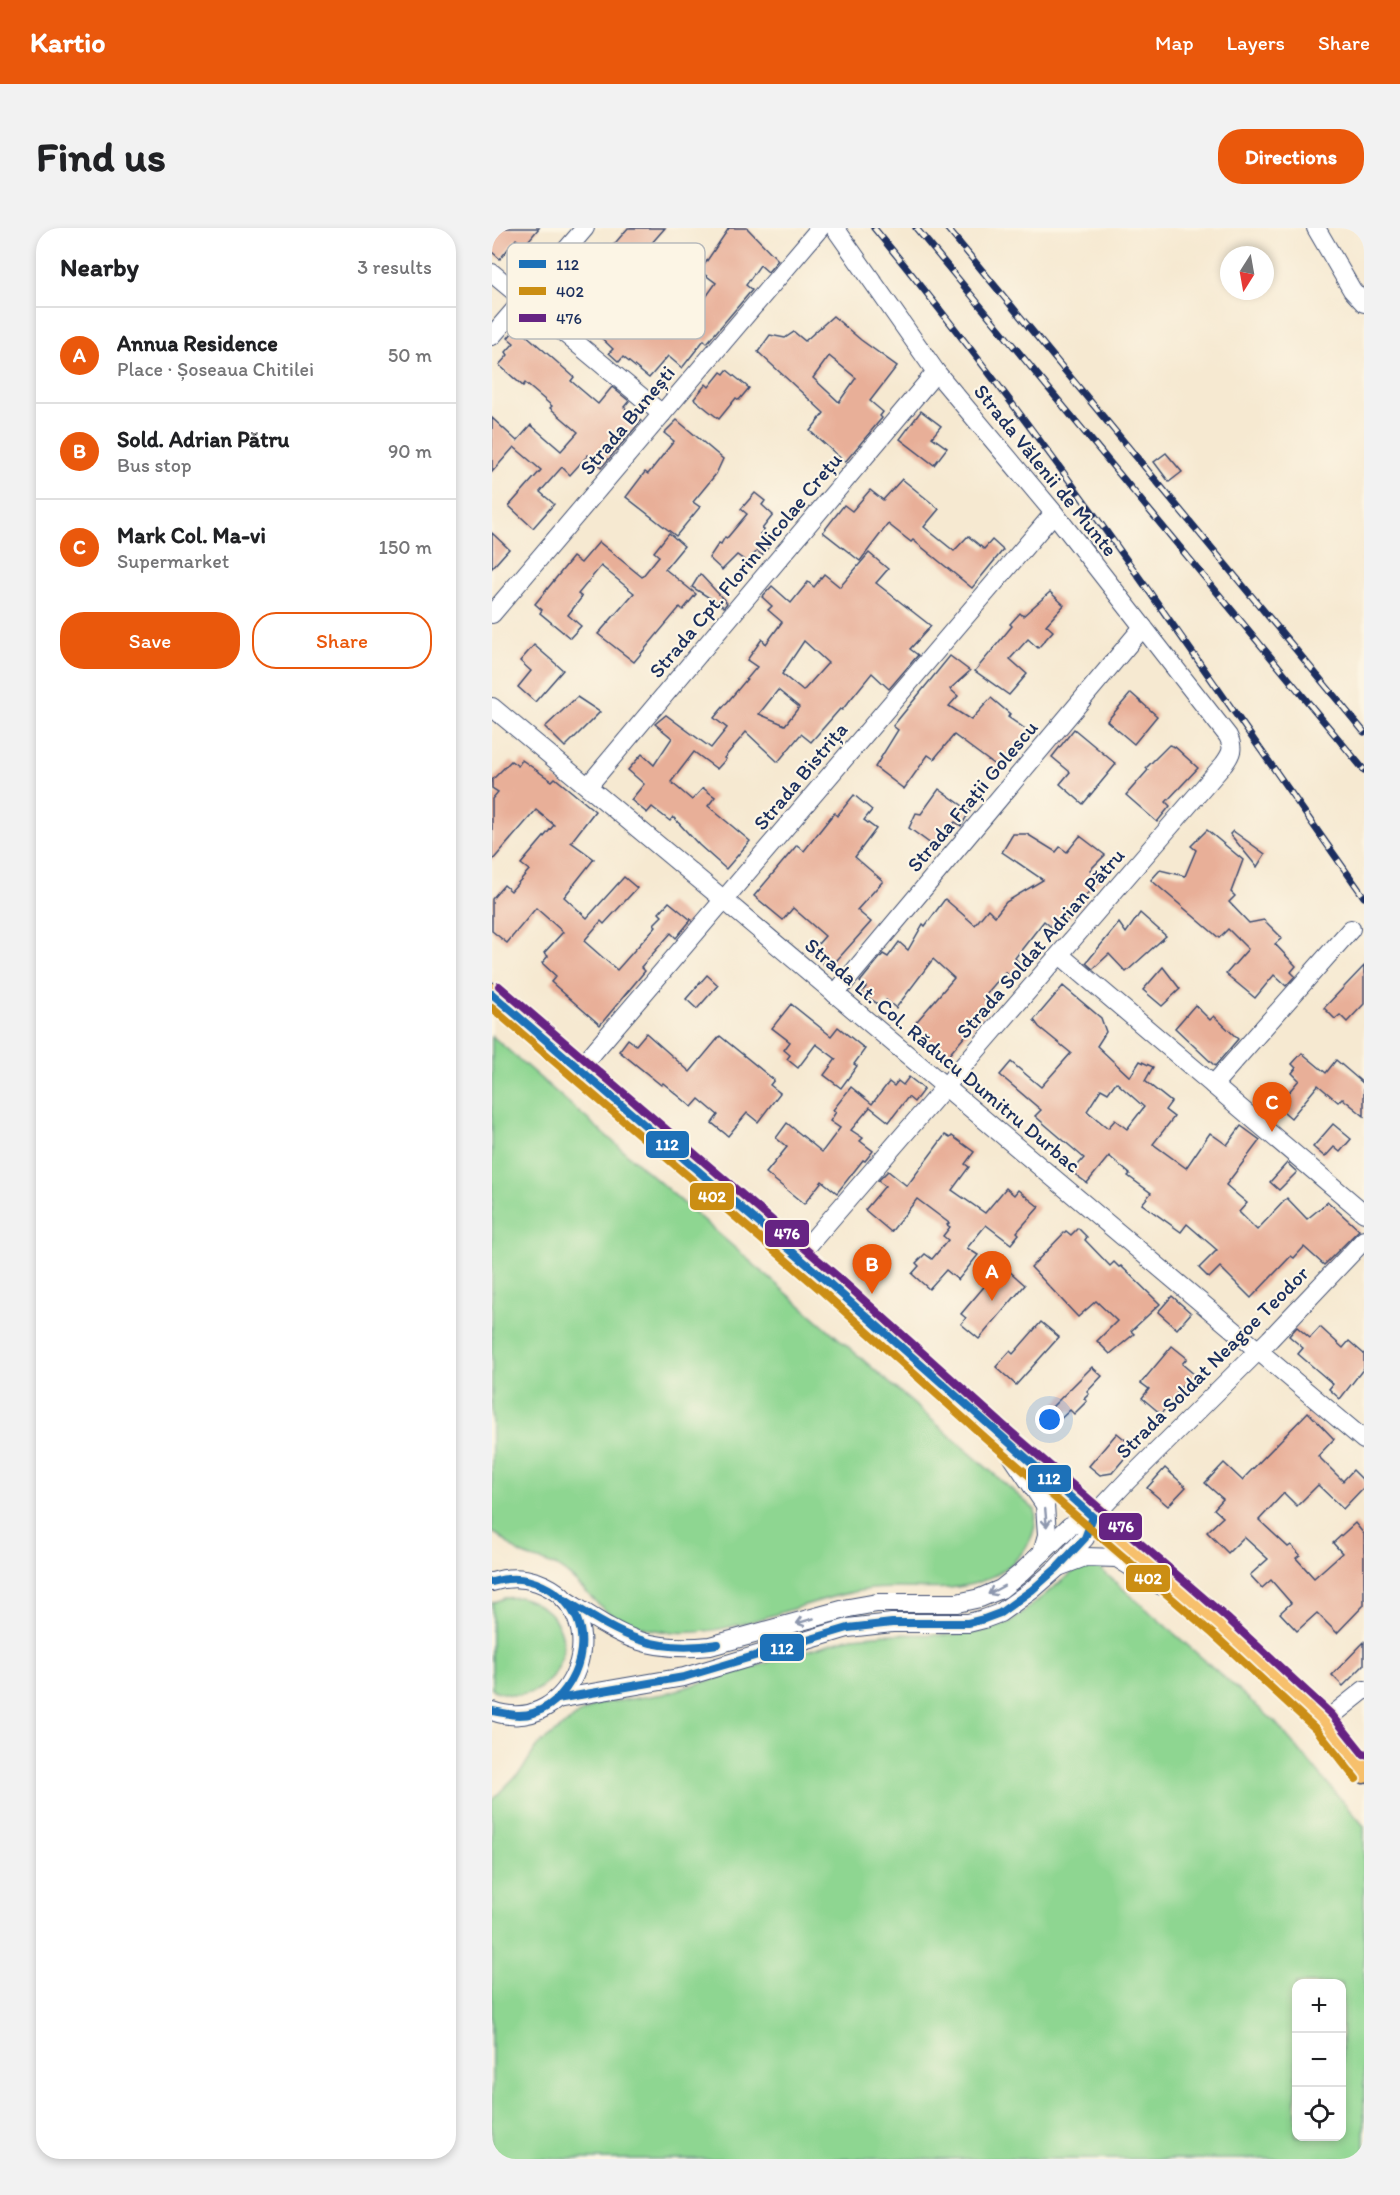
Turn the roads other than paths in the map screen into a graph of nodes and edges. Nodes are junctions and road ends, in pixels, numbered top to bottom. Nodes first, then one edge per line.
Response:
1 (585, 228) edge
2 (820, 228) edge
3 (835, 228) edge
4 (1316, 228) edge
5 (572, 243) edge
6 (492, 273) edge
7 (507, 286) edge
8 (1364, 303) edge
9 (507, 318) edge
10 (492, 336) edge
11 (571, 339) edge
12 (936, 372) junction
13 (662, 414) junction
14 (1054, 513) junction
15 (492, 614) edge
16 (1143, 627) junction
17 (492, 707) edge
18 (1228, 736) joint
19 (588, 786) junction
20 (724, 900) junction
21 (1351, 929) dead end
22 (1060, 955) junction
23 (492, 994) edge
24 (836, 994) junction
25 (580, 1068) junction
26 (1213, 1085) junction
27 (946, 1087) junction
28 (1364, 1213) edge
29 (1364, 1240) edge
30 (798, 1257) junction
31 (1259, 1349) junction
32 (996, 1433) junction
33 (1364, 1440) edge
34 (1093, 1517) junction
35 (1041, 1554) junction
36 (1057, 1568) junction
37 (492, 1582) edge
38 (565, 1600) junction
39 (1201, 1610) junction
40 (1364, 1690) edge
41 (557, 1699) junction
42 (492, 1711) edge
43 (1324, 1722) junction
44 (1364, 1772) edge

1 - 5 street
2 - 13 street, Strada Bunești
3 - 12 street, Strada Vălenii de Munte
4 - 8 street
6 - 7 street
9 - 10 street
11 - 13 street
12 - 14 street, Strada Vălenii de Munte
12 - 19 street, Strada Cpt. Florin Nicolae Crețu
13 - 15 street, Strada Bunești
14 - 16 street, Strada Vălenii de Munte
14 - 20 street, Strada Bistrița
16 - 18 street, Strada Vălenii de Munte
16 - 24 street, Strada Frații Golescu
17 - 19 street, Strada Lt. Col. Răducu Dumitru Durbac
18 - 22 street, Strada Soldat Adrian Pătru
19 - 20 street, Strada Lt. Col. Răducu Dumitru Durbac
20 - 24 street, Strada Lt. Col. Răducu Dumitru Durbac
20 - 25 street, Strada Bistrița
21 - 26 street
22 - 26 street
22 - 27 street, Strada Soldat Adrian Pătru
23 - 25 main road
24 - 27 street, Strada Lt. Col. Răducu Dumitru Durbac
25 - 30 main road
26 - 28 street
27 - 30 street, Strada Soldat Adrian Pătru
27 - 31 street, Strada Lt. Col. Răducu Dumitru Durbac
29 - 31 street, Strada Soldat Neagoe Teodor
30 - 32 main road
31 - 33 street, Strada Lt. Col. Răducu Dumitru Durbac
31 - 34 street, Strada Soldat Neagoe Teodor
32 - 34 main road
32 -> 35 street
34 - 35 street
34 - 36 street
34 - 39 main road
35 -> 38 street
36 - 39 street
36 - 41 street
37 - 38 street
38 - 41 street
39 - 43 main road
40 - 43 street
41 - 42 street
43 - 44 main road

